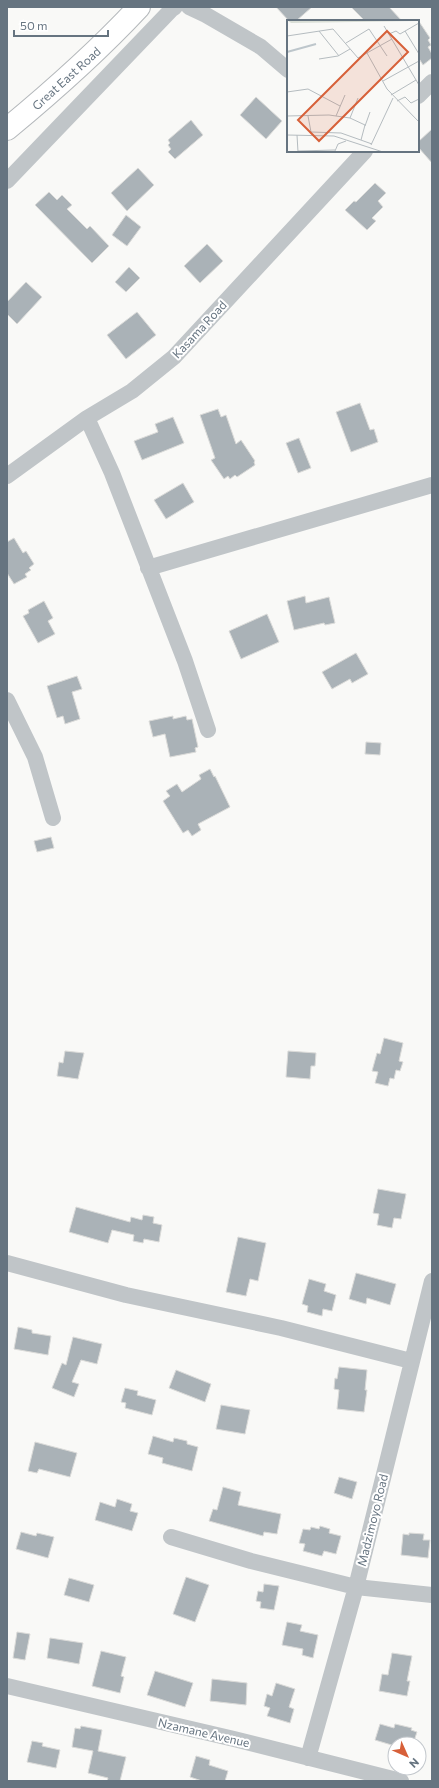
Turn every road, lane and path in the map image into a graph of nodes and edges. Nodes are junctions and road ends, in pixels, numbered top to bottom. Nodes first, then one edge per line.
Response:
1 (139, 7) edge
2 (175, 7) edge
3 (189, 7) edge
4 (287, 69) edge
5 (432, 82) edge
6 (419, 95) edge
7 (7, 129) edge
8 (364, 152) edge
9 (7, 181) edge
10 (87, 418) junction
11 (7, 476) edge
12 (432, 485) edge
13 (148, 568) junction
14 (7, 700) edge
15 (208, 730) dead end
16 (52, 818) dead end
17 (7, 1263) edge
18 (432, 1281) edge
19 (412, 1361) junction
20 (171, 1537) dead end
21 (356, 1588) junction
22 (432, 1595) edge
23 (7, 1686) edge
24 (308, 1758) junction
25 (378, 1779) edge
26 (401, 1781) edge

1 - 7 highway, Great East Road
2 - 9 street
3 - 4 street
5 - 6 street
8 - 10 street, Kasama Road
10 - 11 street, Kasama Road
10 - 13 street
12 - 13 street
13 - 15 street
14 - 16 street
17 - 19 street
18 - 19 street, Madzimoyo Road
19 - 21 street, Madzimoyo Road
20 - 21 street
21 - 22 street
21 - 24 street, Madzimoyo Road
23 - 24 street, Nzamane Avenue
24 - 25 street, Nzamane Avenue
25 - 26 street, Nzamane Avenue

